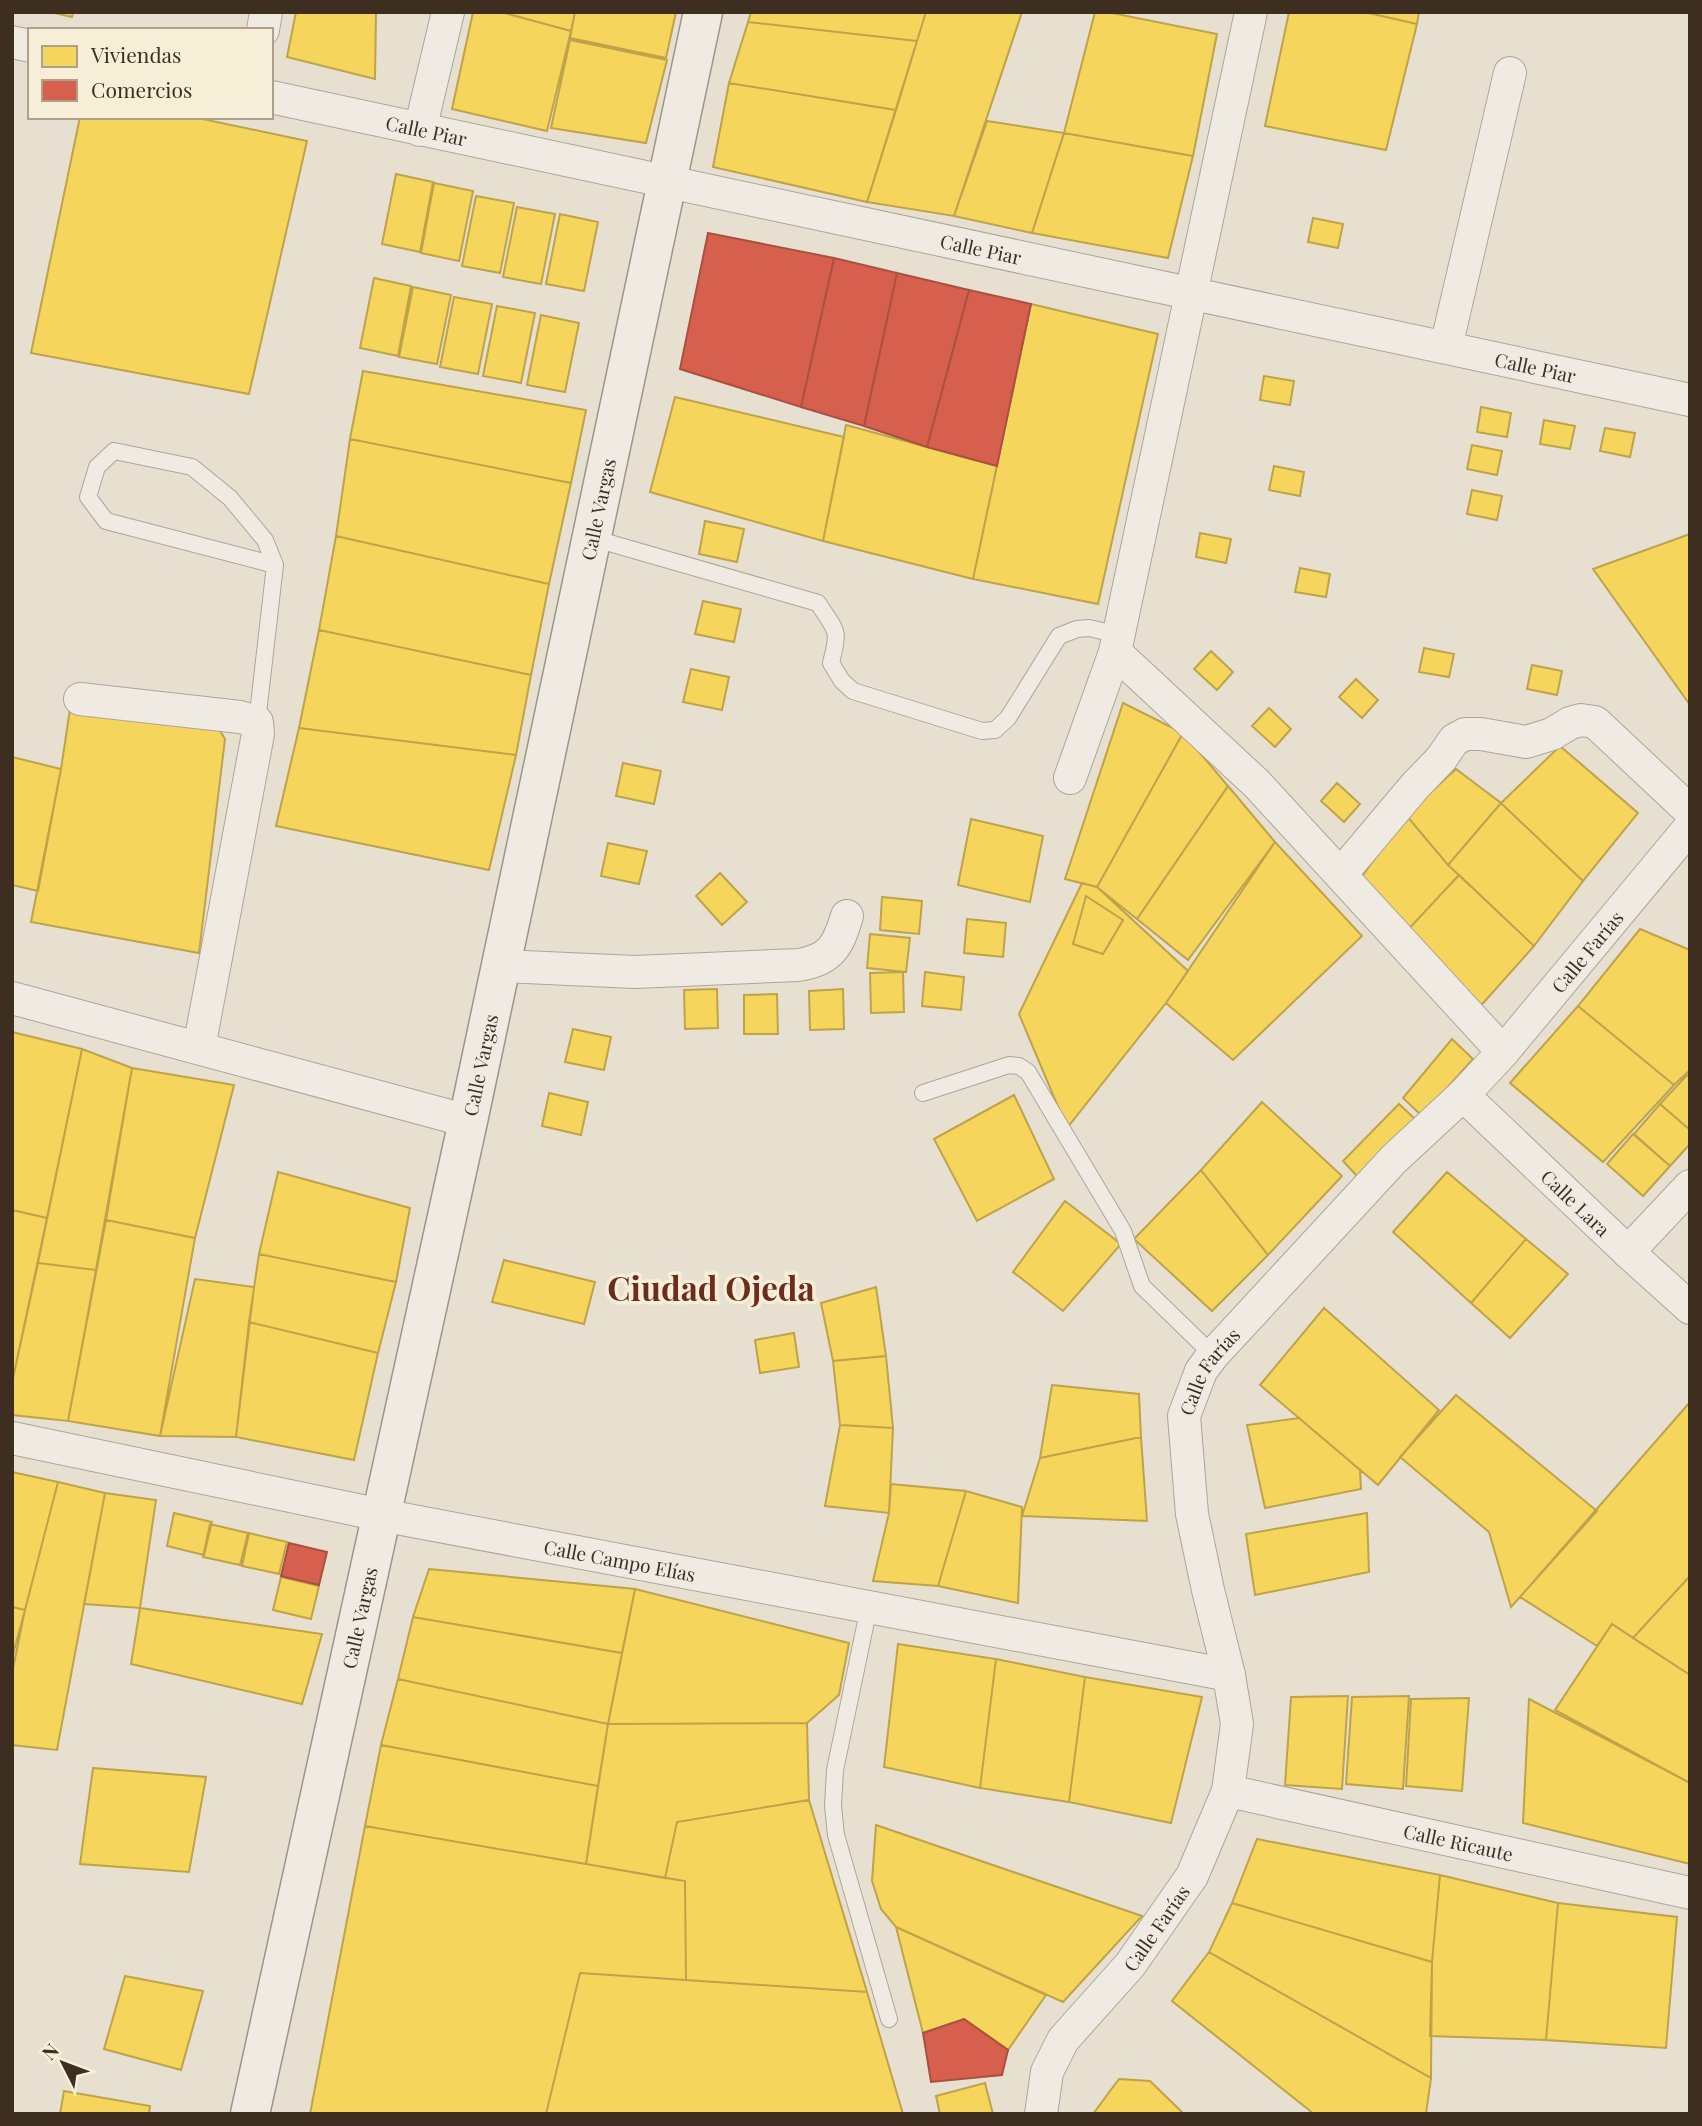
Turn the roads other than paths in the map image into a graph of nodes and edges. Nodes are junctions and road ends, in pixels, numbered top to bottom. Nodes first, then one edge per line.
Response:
1 (448, 12) edge
2 (703, 12) edge
3 (1251, 12) edge
4 (1510, 73) dead end
5 (273, 97) edge
6 (420, 130) junction
7 (666, 183) junction
8 (1191, 295) junction
9 (1446, 347) junction
10 (1690, 400) edge
11 (591, 538) junction
12 (275, 565) junction
13 (1117, 644) junction
14 (80, 699) dead end
15 (257, 722) junction
16 (1070, 778) dead end
17 (1690, 811) edge
18 (1690, 827) edge
19 (1341, 874) junction
20 (847, 916) dead end
21 (501, 965) junction
22 (12, 998) edge
23 (199, 1048) junction
24 (1503, 1052) junction
25 (923, 1093) dead end
26 (1463, 1095) junction
27 (468, 1121) junction
28 (1690, 1186) edge
29 (1628, 1252) junction
30 (1690, 1308) edge
31 (1213, 1355) junction
32 (12, 1438) edge
33 (381, 1515) junction
34 (869, 1607) junction
35 (1229, 1675) junction
36 (1228, 1791) junction
37 (1690, 1893) edge
38 (889, 2020) dead end
39 (250, 2114) edge
40 (1041, 2114) edge

1 - 6 street
2 - 7 street, Calle Vargas
3 - 8 street
4 - 9 street
5 - 6 street, Calle Piar
6 - 7 street, Calle Piar
7 - 8 street, Calle Piar
7 - 11 street, Calle Vargas
8 - 9 street, Calle Piar
8 - 13 street
9 - 10 street, Calle Piar
11 - 13 lane
11 - 21 street, Calle Vargas
12 - 12 lane
12 - 15 lane
13 - 16 street
13 - 19 street
14 - 15 street
15 - 23 street
17 - 19 street
18 - 24 street, Calle Farías
19 - 24 street
20 - 21 street
21 - 27 street, Calle Vargas
22 - 23 street
23 - 27 street
24 - 26 street, Calle Farías
25 - 31 lane
26 - 29 street, Calle Lara
26 - 31 street, Calle Farías
27 - 33 street, Calle Vargas
28 - 29 street
29 - 30 street, Calle Lara
31 - 35 street, Calle Farías
32 - 33 street, Calle Campo Elías
33 - 34 street, Calle Campo Elías
33 - 39 street, Calle Vargas
34 - 35 street, Calle Campo Elías
34 - 38 lane
35 - 36 street, Calle Farías
36 - 37 street, Calle Ricaute
36 - 40 street, Calle Farías

